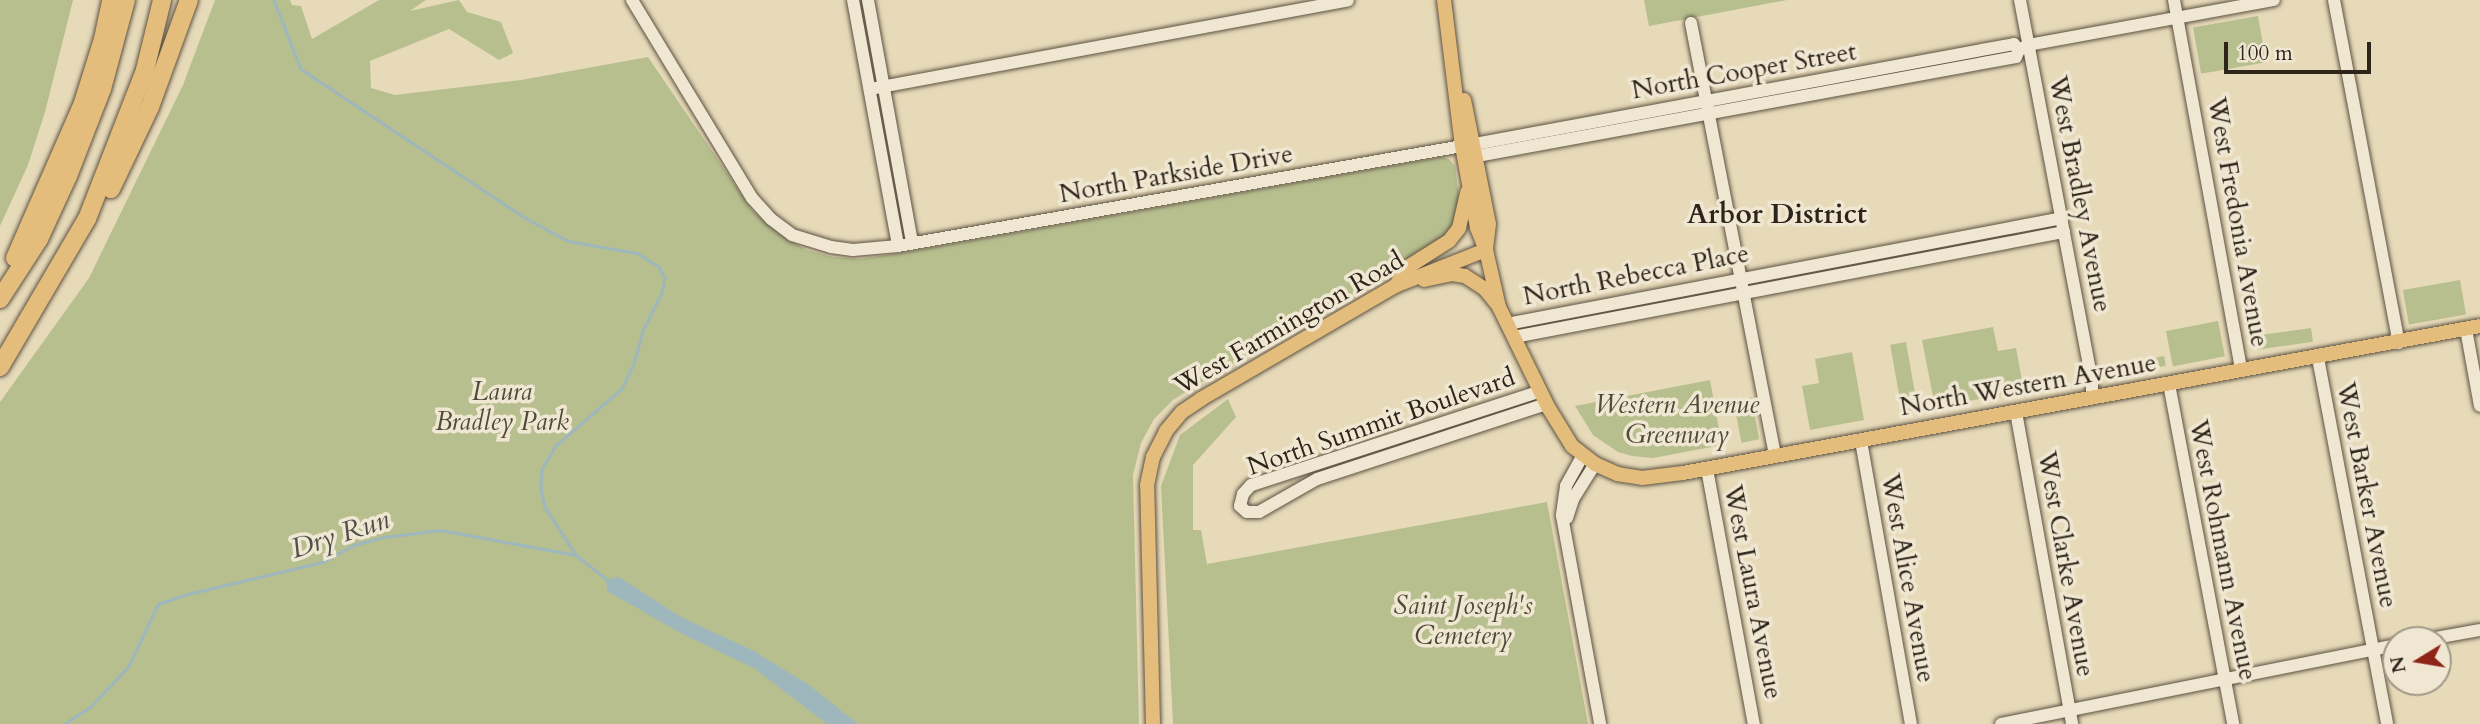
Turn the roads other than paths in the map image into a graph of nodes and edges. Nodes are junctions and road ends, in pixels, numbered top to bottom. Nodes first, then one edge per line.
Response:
1 (111, 0) edge
2 (126, 0) edge
3 (162, 0) edge
4 (189, 0) edge
5 (632, 0) edge
6 (853, 0) edge
7 (868, 0) edge
8 (1349, 0) edge
9 (1444, 0) edge
10 (2020, 0) edge
11 (2174, 0) edge
12 (2274, 0) edge
13 (2334, 0) edge
14 (2178, 19) junction
15 (1690, 23) dead end
16 (2023, 47) junction
17 (883, 86) junction
18 (870, 89) junction
19 (1705, 107) junction
20 (1471, 149) junction
21 (1468, 178) junction
22 (2062, 218) junction
23 (88, 219) junction
24 (2064, 232) junction
25 (912, 243) junction
26 (898, 246) junction
27 (1486, 250) junction
28 (1740, 277) junction
29 (0, 285) edge
30 (1395, 286) junction
31 (1742, 292) junction
32 (0, 299) edge
33 (1499, 307) junction
34 (2473, 328) edge
35 (1510, 330) junction
36 (2399, 343) junction
37 (2318, 358) junction
38 (0, 367) edge
39 (2241, 370) junction
40 (2169, 384) junction
41 (2092, 397) junction
42 (1544, 398) junction
43 (2480, 406) edge
44 (2016, 412) junction
45 (1861, 441) junction
46 (1775, 456) junction
47 (1589, 460) junction
48 (1707, 469) junction
49 (2480, 630) edge
50 (2452, 635) edge
51 (2382, 647) edge
52 (2373, 649) junction
53 (2225, 681) junction
54 (2071, 718) edge
55 (1153, 724) edge
56 (1600, 724) edge
57 (1755, 724) edge
58 (1911, 724) edge
59 (2001, 724) edge
60 (2233, 724) edge
61 (2387, 724) edge

1 - 29 highway
2 - 32 highway
3 - 23 highway
4 - 23 highway
5 - 26 street, North Parkside Drive
6 - 18 street
7 - 17 street
8 - 17 street
9 - 20 main road
10 - 16 street, West Bradley Avenue
11 - 14 street, West Fredonia Avenue
12 - 14 street, North Cooper Street
13 - 36 street
14 - 16 street, North Cooper Street
14 - 39 street, West Fredonia Avenue
15 - 19 street, West Laura Avenue
16 - 19 street, North Cooper Street
16 - 22 street, West Bradley Avenue
17 - 18 street
17 - 25 street
18 - 26 street
19 - 20 street, North Cooper Street
19 - 28 street, West Laura Avenue
20 - 21 main road
20 - 25 street, North Parkside Drive
20 - 27 main road
21 - 27 main road
21 - 30 main road
22 - 24 street, West Bradley Avenue
22 - 28 street, North Rebecca Place
23 - 38 highway
24 - 31 street, North Rebecca Place
24 - 41 street, West Bradley Avenue
25 - 26 street, North Parkside Drive
27 - 30 main road, West Farmington Road
27 - 33 main road
28 - 31 street, West Laura Avenue
28 - 35 street, North Rebecca Place
30 - 33 main road
30 - 55 main road, West Farmington Road
31 - 35 street, North Rebecca Place
31 - 46 street, West Laura Avenue
33 - 35 main road
34 - 36 main road, North Western Avenue
34 - 43 street
35 - 42 main road
36 - 37 main road, North Western Avenue
37 - 39 main road, North Western Avenue
37 - 52 street, West Barker Avenue
39 - 40 main road, North Western Avenue
40 - 41 main road, North Western Avenue
40 - 53 street, West Rohmann Avenue
41 - 44 main road, North Western Avenue
42 - 42 street, North Summit Boulevard
42 - 47 main road
44 - 45 main road, North Western Avenue
44 - 54 street, West Clarke Avenue
45 - 46 main road, North Western Avenue
45 - 58 street, West Alice Avenue
46 - 48 main road, North Western Avenue
47 - 48 main road, North Western Avenue
47 - 56 street
48 - 57 street, West Laura Avenue
49 - 50 street
51 - 52 street
52 - 53 street
52 - 61 street, West Barker Avenue
53 - 54 street
53 - 60 street, West Rohmann Avenue
54 - 59 street

